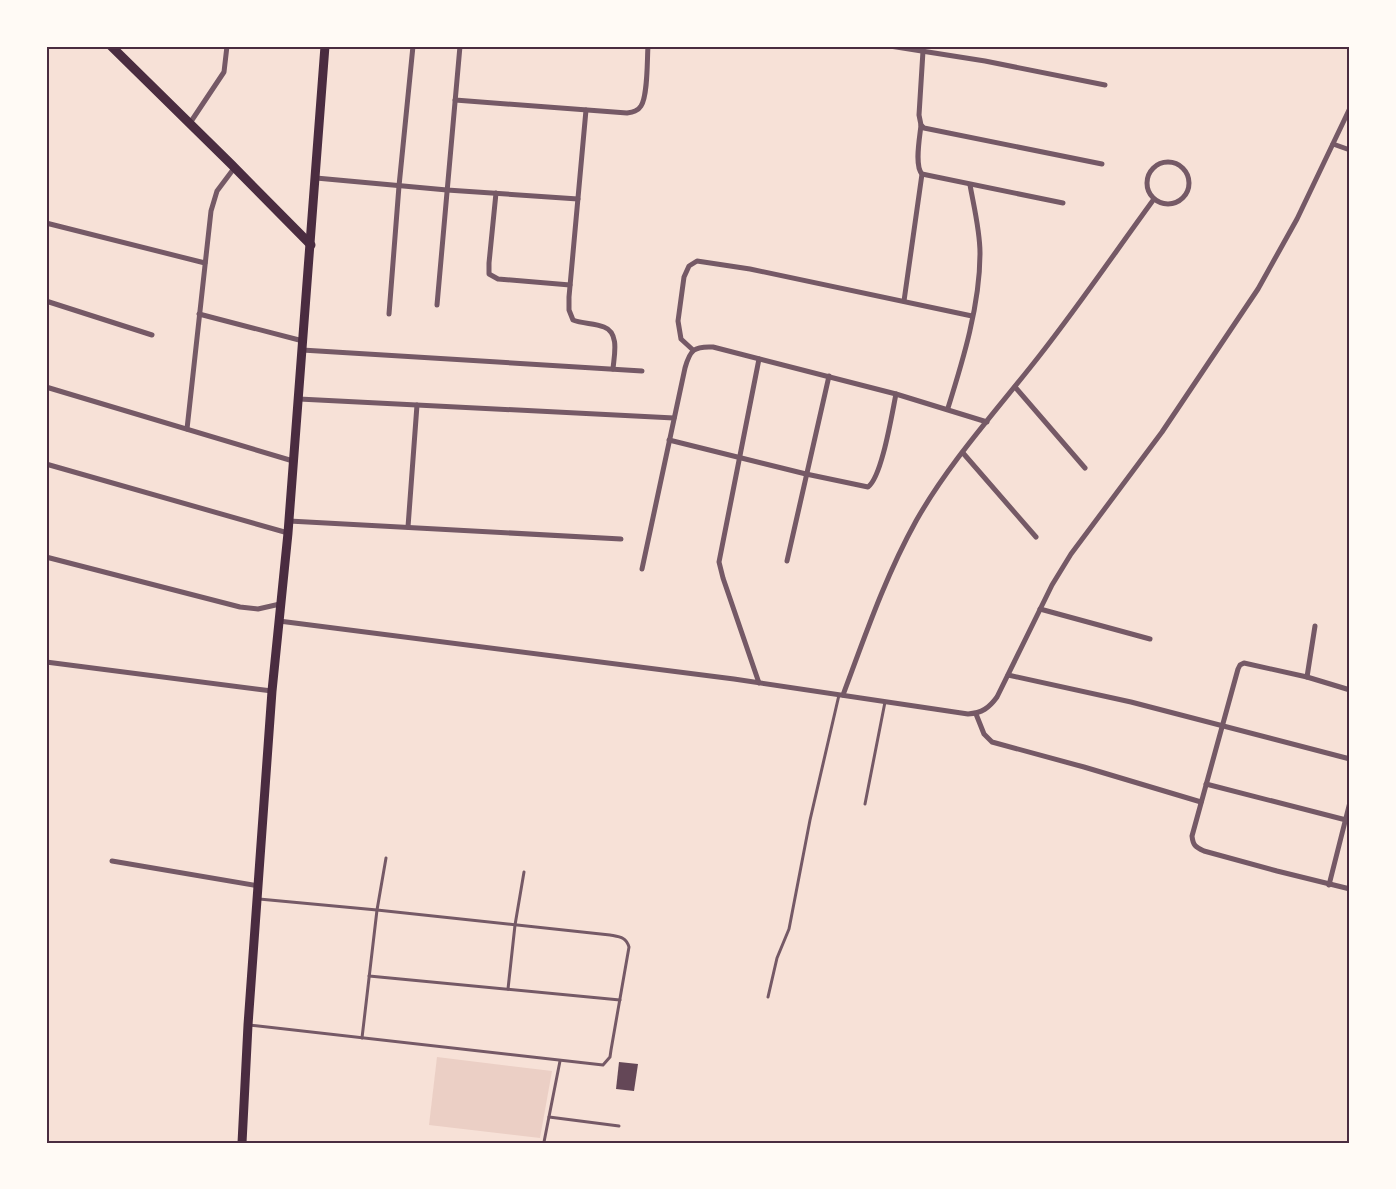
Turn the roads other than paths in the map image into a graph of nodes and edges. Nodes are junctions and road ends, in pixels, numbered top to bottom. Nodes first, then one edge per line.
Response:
1 (111, 46) edge
2 (227, 46) edge
3 (325, 46) edge
4 (413, 46) edge
5 (460, 46) edge
6 (648, 46) edge
7 (890, 46) edge
8 (923, 51) junction
9 (1105, 86) dead end
10 (455, 100) junction
11 (1350, 108) edge
12 (586, 110) junction
13 (190, 123) junction
14 (922, 125) junction
15 (1333, 144) junction
16 (1350, 150) edge
17 (1102, 164) dead end
18 (235, 167) junction
19 (922, 174) junction
20 (316, 178) junction
21 (970, 185) junction
22 (399, 186) junction
23 (447, 190) junction
24 (496, 193) junction
25 (578, 199) junction
26 (1154, 199) junction
27 (1063, 203) dead end
28 (46, 223) edge
29 (311, 245) junction
30 (205, 263) junction
31 (570, 285) junction
32 (46, 301) edge
33 (904, 302) junction
34 (437, 305) dead end
35 (199, 314) junction
36 (389, 314) dead end
37 (972, 316) junction
38 (152, 334) dead end
39 (303, 346) junction
40 (693, 350) junction
41 (759, 359) junction
42 (613, 369) junction
43 (642, 371) dead end
44 (829, 376) junction
45 (46, 387) edge
46 (1015, 387) junction
47 (896, 394) junction
48 (298, 399) junction
49 (417, 405) junction
50 (948, 408) junction
51 (674, 418) junction
52 (988, 422) junction
53 (187, 429) junction
54 (669, 440) junction
55 (963, 453) junction
56 (740, 458) junction
57 (294, 461) junction
58 (46, 464) edge
59 (1086, 468) dead end
60 (806, 474) junction
61 (289, 521) junction
62 (408, 528) junction
63 (288, 532) junction
64 (1036, 537) dead end
65 (622, 538) dead end
66 (46, 556) edge
67 (787, 561) dead end
68 (642, 569) dead end
69 (280, 604) junction
70 (1040, 609) junction
71 (279, 621) junction
72 (1315, 626) dead end
73 (1150, 639) dead end
74 (46, 662) edge
75 (1008, 675) junction
76 (1307, 677) junction
77 (759, 683) junction
78 (1350, 690) edge
79 (272, 691) junction
80 (841, 695) junction
81 (885, 702) junction
82 (976, 714) junction
83 (1222, 726) junction
84 (1350, 758) edge
85 (1206, 784) junction
86 (1202, 802) junction
87 (1350, 802) edge
88 (865, 804) dead end
89 (1348, 820) edge
90 (386, 858) dead end
91 (112, 862) dead end
92 (524, 872) dead end
93 (1329, 885) junction
94 (259, 886) junction
95 (1350, 889) edge
96 (258, 899) junction
97 (377, 910) junction
98 (515, 925) junction
99 (370, 976) junction
100 (508, 989) junction
101 (768, 997) dead end
102 (620, 1000) junction
103 (248, 1024) junction
104 (362, 1038) junction
105 (560, 1061) junction
106 (549, 1117) junction
107 (618, 1126) dead end
108 (544, 1142) edge
109 (242, 1143) edge

1 - 13 main road
2 - 13 street
3 - 20 main road
4 - 22 street
5 - 10 street
6 - 12 street
7 - 8 street
8 - 9 street
8 - 14 street
10 - 12 street
10 - 23 street
11 - 15 street
12 - 25 street
13 - 18 main road
14 - 17 street
14 - 19 street
15 - 16 street
15 - 70 street
18 - 29 main road
18 - 30 street
19 - 21 street
19 - 33 street
20 - 22 street
20 - 29 main road
21 - 27 street
21 - 37 street
22 - 23 street
22 - 36 street
23 - 24 street
23 - 34 street
24 - 25 street
24 - 31 street
25 - 31 street
26 - 26 street
26 - 46 street
28 - 30 street
29 - 39 main road
30 - 35 street
31 - 42 street
32 - 38 street
33 - 37 street
33 - 40 street
35 - 39 street
35 - 53 street
37 - 50 street
39 - 42 street
39 - 48 main road
40 - 41 street
40 - 51 street
41 - 44 street
41 - 56 street
42 - 43 street
44 - 47 street
44 - 60 street
45 - 53 street
46 - 52 street
46 - 59 street
47 - 50 street
47 - 60 street
48 - 49 street
48 - 57 main road
49 - 51 street
49 - 62 street
50 - 52 street
51 - 54 street
52 - 55 street
53 - 57 street
54 - 56 street
54 - 68 street
55 - 64 street
55 - 80 street
56 - 60 street
56 - 77 street
57 - 61 main road
58 - 63 street
60 - 67 street
61 - 62 street
61 - 63 main road
62 - 65 street
63 - 69 main road
66 - 69 street
69 - 71 main road
70 - 73 street
70 - 75 street
71 - 77 street
71 - 79 main road
72 - 76 street
74 - 79 street
75 - 82 street
75 - 83 street
76 - 78 street
76 - 83 street
77 - 80 street
79 - 94 main road
80 - 81 street
80 - 101 lane
81 - 82 street
81 - 88 lane
82 - 86 street
83 - 84 street
83 - 85 street
85 - 86 street
85 - 89 street
86 - 93 street
87 - 89 street
89 - 93 street
90 - 97 lane
91 - 94 street
92 - 98 lane
93 - 95 street
94 - 96 main road
96 - 97 lane
96 - 103 main road
97 - 98 lane
97 - 99 lane
98 - 100 lane
98 - 102 lane
99 - 100 lane
99 - 104 lane
100 - 102 lane
102 - 105 lane
103 - 104 lane
103 - 109 main road
104 - 105 lane
105 - 106 lane
106 - 107 lane
106 - 108 lane

